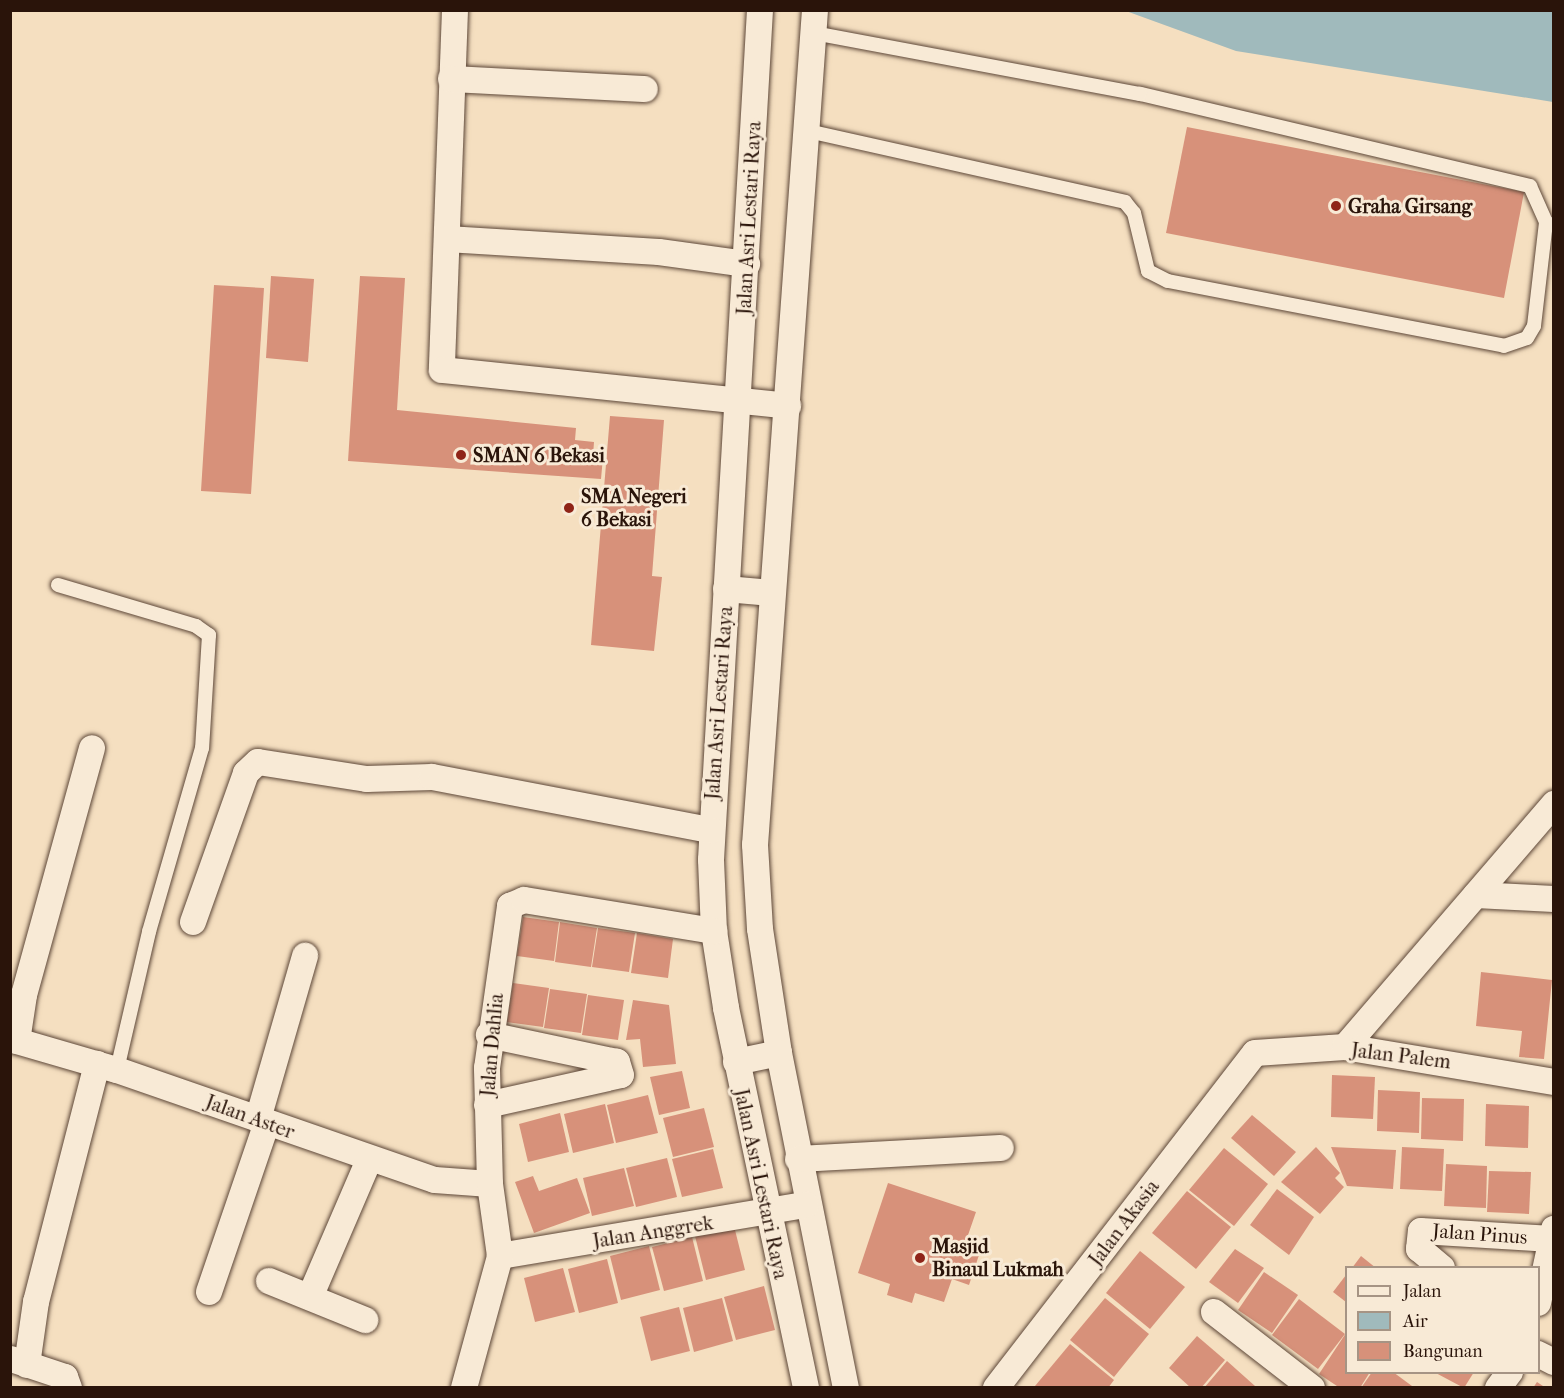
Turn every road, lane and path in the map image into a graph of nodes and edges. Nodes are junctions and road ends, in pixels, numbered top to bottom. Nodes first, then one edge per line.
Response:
1 (455, 10) edge
2 (760, 10) edge
3 (815, 22) edge
4 (451, 78) junction
5 (645, 89) dead end
6 (808, 131) junction
7 (447, 239) junction
8 (747, 264) junction
9 (739, 398) junction
10 (789, 406) junction
11 (58, 585) dead end
12 (726, 589) junction
13 (772, 593) junction
14 (92, 748) dead end
15 (1554, 804) edge
16 (711, 830) junction
17 (1476, 895) junction
18 (1554, 899) edge
19 (192, 922) dead end
20 (714, 931) junction
21 (305, 956) dead end
22 (489, 1035) junction
23 (14, 1040) edge
24 (1345, 1047) junction
25 (779, 1053) junction
26 (1249, 1057) joint
27 (736, 1062) junction
28 (107, 1067) junction
29 (1554, 1082) edge
30 (487, 1105) junction
31 (263, 1121) junction
32 (1001, 1148) dead end
33 (798, 1159) junction
34 (369, 1160) junction
35 (490, 1184) junction
36 (806, 1204) junction
37 (766, 1214) junction
38 (1553, 1234) edge
39 (500, 1256) junction
40 (1440, 1266) edge
41 (269, 1281) dead end
42 (209, 1292) dead end
43 (310, 1297) junction
44 (1540, 1298) edge
45 (1214, 1312) dead end
46 (365, 1320) dead end
47 (1540, 1355) edge
48 (19, 1362) edge
49 (1554, 1362) edge
50 (1508, 1374) edge
51 (1006, 1384) edge
52 (464, 1387) edge
53 (69, 1388) edge
54 (806, 1388) edge
55 (846, 1388) edge
56 (1312, 1388) edge
57 (1498, 1388) edge

1 - 4 street
2 - 8 street, Jalan Asri Lestari Raya
3 - 6 street, Jalan Asri Lestari Raya
3 - 6 lane
4 - 5 street
4 - 7 street
6 - 10 street, Jalan Asri Lestari Raya
7 - 8 street
7 - 9 street
8 - 9 street, Jalan Asri Lestari Raya
9 - 10 street
9 - 12 street, Jalan Asri Lestari Raya
10 - 13 street, Jalan Asri Lestari Raya
11 - 28 lane
12 - 13 street
12 - 16 street, Jalan Asri Lestari Raya
13 - 25 street, Jalan Asri Lestari Raya
14 - 23 street
15 - 17 street
16 - 19 street
16 - 20 street, Jalan Asri Lestari Raya
17 - 18 street
17 - 24 street
20 - 22 street, Jalan Dahlia
20 - 27 street, Jalan Asri Lestari Raya
21 - 31 street
22 - 30 street, Jalan Dahlia
22 - 30 street
23 - 28 street, Jalan Aster
24 - 26 street, Jalan Palem
24 - 29 street, Jalan Palem
25 - 27 street
25 - 33 street, Jalan Asri Lestari Raya
26 - 51 street, Jalan Akasia
27 - 37 street, Jalan Asri Lestari Raya
28 - 31 street, Jalan Aster
28 - 48 street
30 - 35 street, Jalan Dahlia
31 - 34 street, Jalan Aster
31 - 42 street
32 - 33 street
33 - 36 street, Jalan Asri Lestari Raya
34 - 35 street, Jalan Aster
34 - 43 street
35 - 39 street, Jalan Dahlia
36 - 37 street, Jalan Anggrek
36 - 55 street, Jalan Asri Lestari Raya
37 - 39 street, Jalan Anggrek
37 - 54 street, Jalan Asri Lestari Raya
38 - 40 street, Jalan Pinus
38 - 44 street
39 - 52 street, Jalan Dahlia
41 - 43 street
43 - 46 street
45 - 56 street
47 - 49 street
48 - 53 street
50 - 57 street

